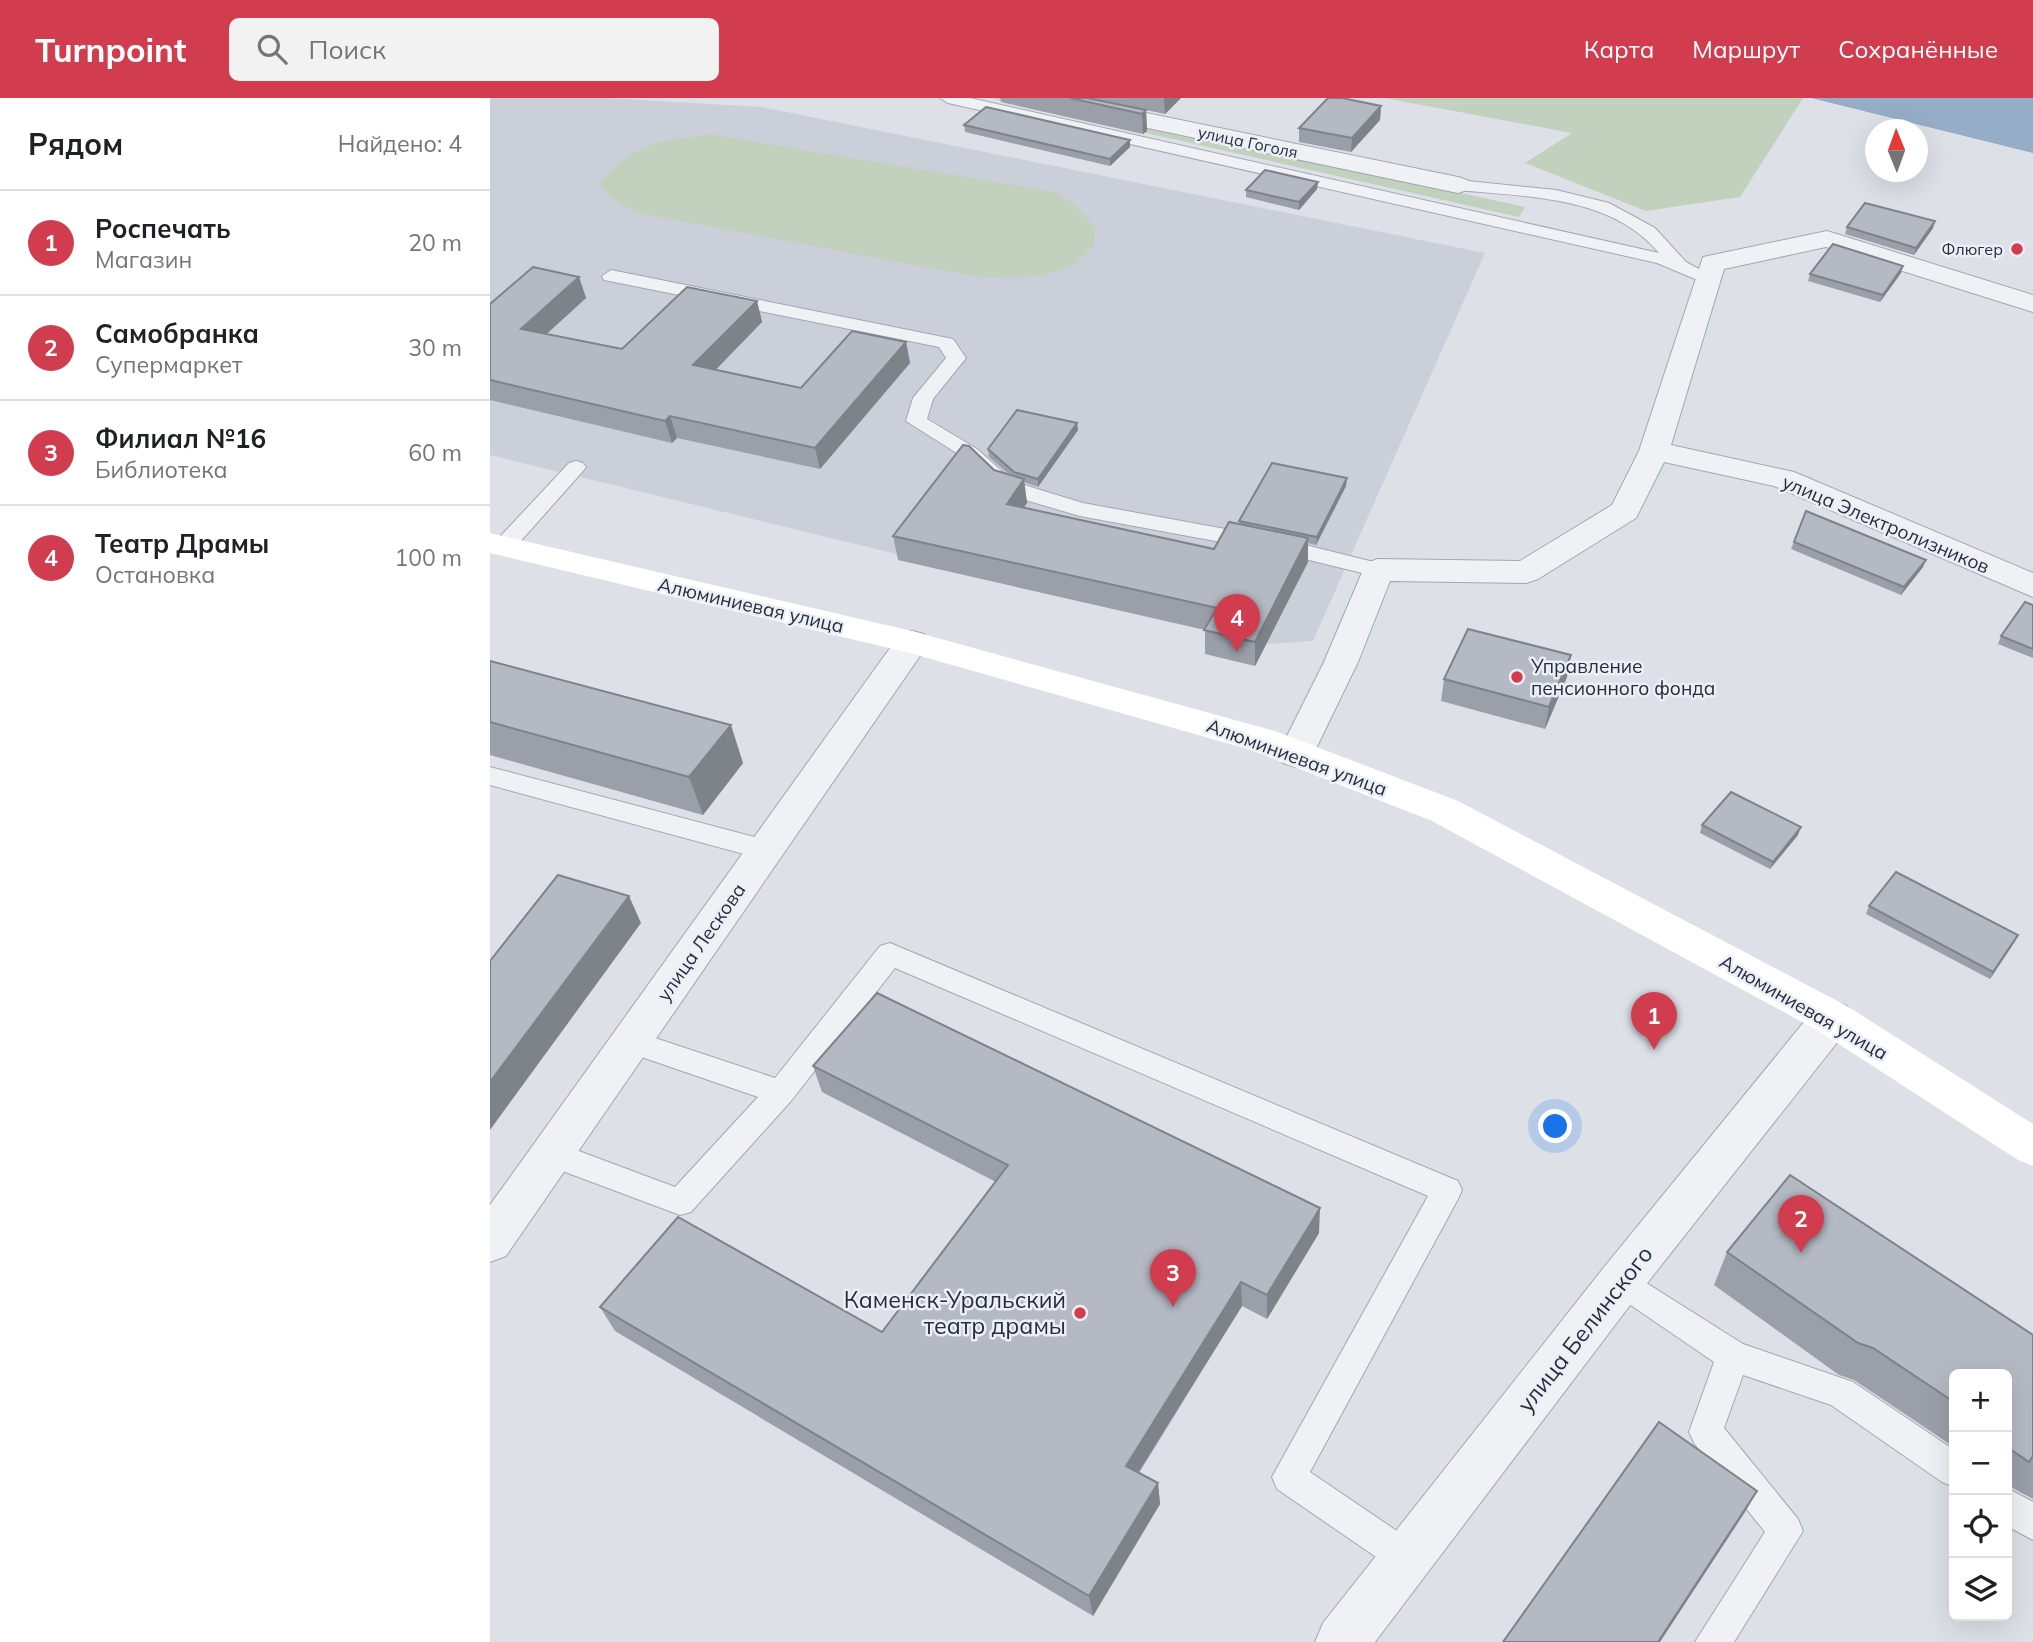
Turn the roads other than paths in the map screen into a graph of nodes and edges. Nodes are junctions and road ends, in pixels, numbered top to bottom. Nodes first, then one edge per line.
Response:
1 (948, 98) edge
2 (1038, 98) edge
3 (1458, 185) joint
4 (1700, 269) junction
5 (611, 276) dead end
6 (2033, 304) edge
7 (1654, 451) junction
8 (576, 467) dead end
9 (497, 545) edge
10 (1378, 570) junction
11 (2033, 586) edge
12 (912, 642) junction
13 (1296, 754) junction
14 (490, 776) edge
15 (766, 850) junction
16 (1832, 1018) junction
17 (631, 1042) junction
18 (781, 1092) junction
19 (2033, 1147) edge
20 (552, 1154) junction
21 (490, 1242) edge
22 (1621, 1281) junction
23 (1733, 1356) junction
24 (1949, 1467) edge
25 (2012, 1508) edge
26 (2033, 1523) edge
27 (1407, 1558) junction
28 (1342, 1642) edge
29 (1713, 1642) edge

1 - 4 lane
2 - 3 street, улица Гоголя
3 - 4 lane
4 - 6 street
4 - 7 street
5 - 10 lane
7 - 10 street
7 - 11 street, улица Электролизников
8 - 9 lane
9 - 12 main road, Алюминиевая улица
10 - 13 street
12 - 13 main road, Алюминиевая улица
12 - 15 street, улица Лескова
13 - 16 main road, Алюминиевая улица
14 - 15 lane
15 - 17 street, улица Лескова
16 - 19 main road, Алюминиевая улица
16 - 22 street, улица Белинского
17 - 18 lane
17 - 20 street, улица Лескова
18 - 20 lane
18 - 27 lane
20 - 21 street, улица Лескова
22 - 23 lane
22 - 27 street, улица Белинского
23 - 24 lane
23 - 29 lane
25 - 26 lane
27 - 28 street, улица Белинского

